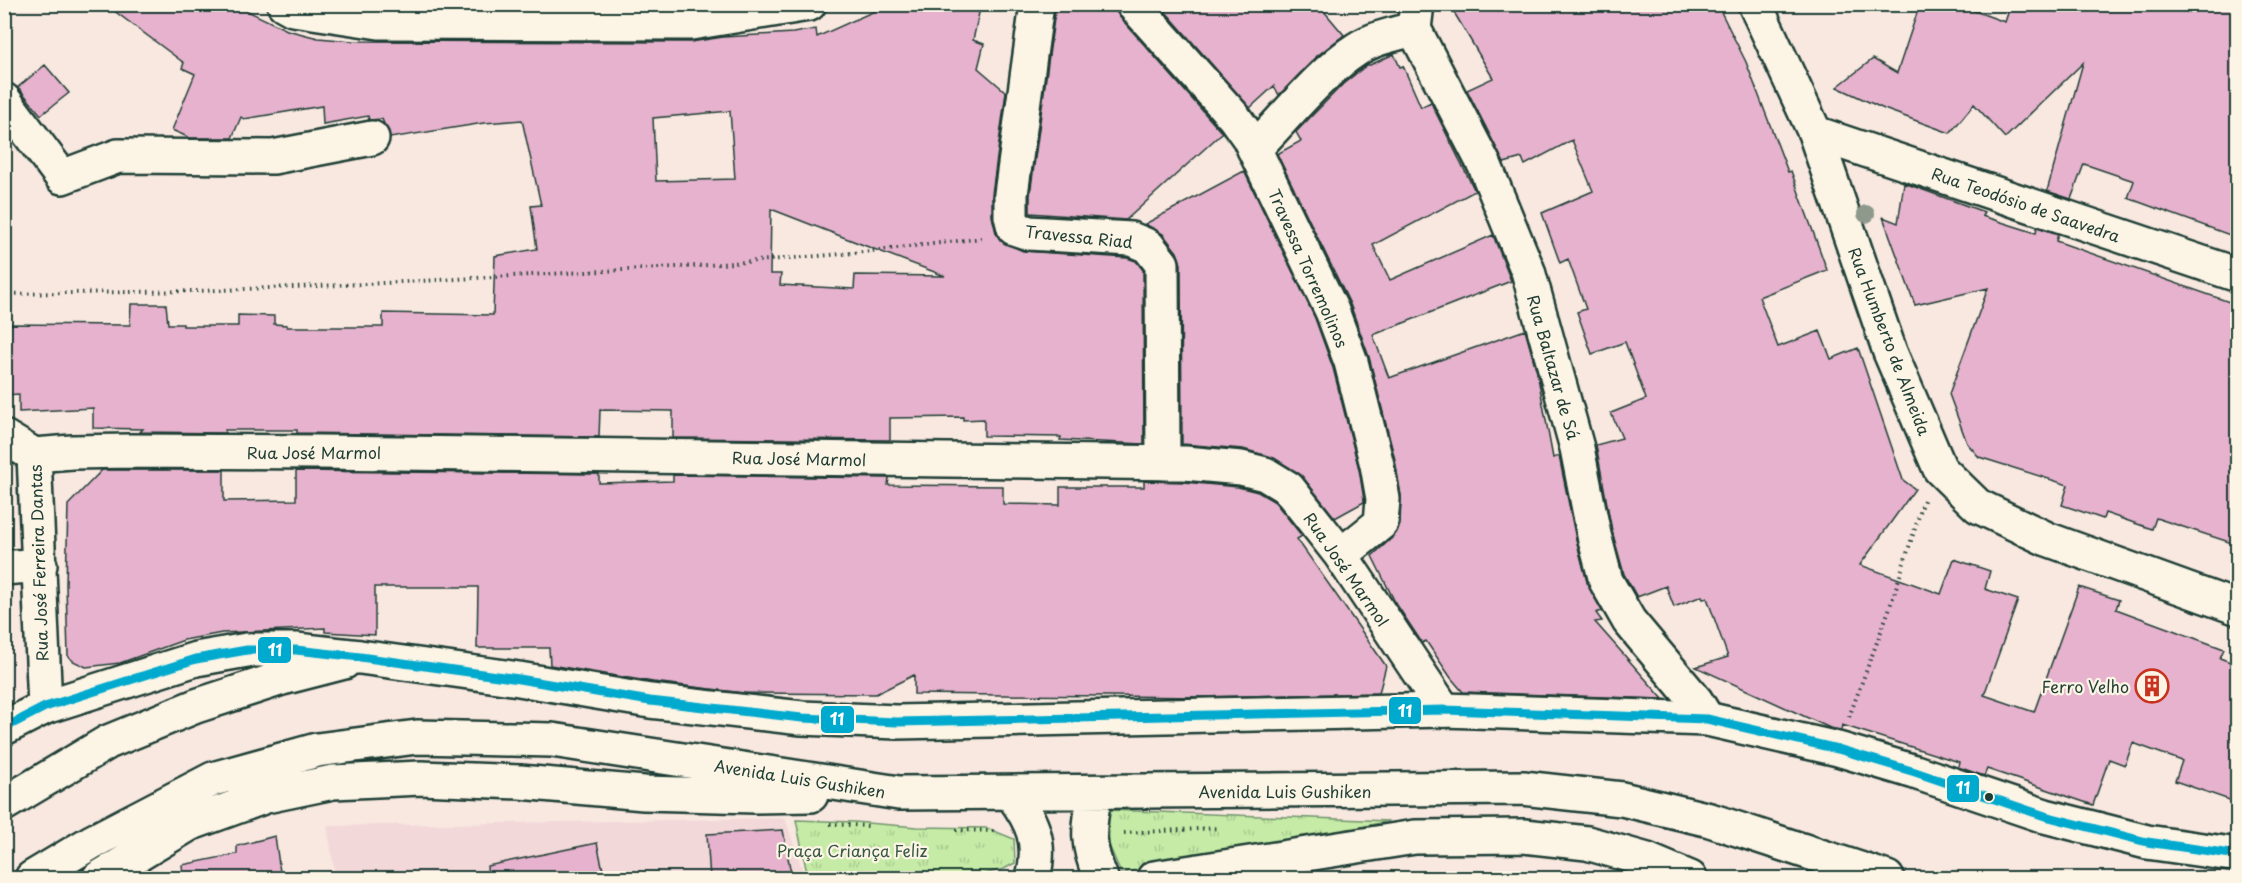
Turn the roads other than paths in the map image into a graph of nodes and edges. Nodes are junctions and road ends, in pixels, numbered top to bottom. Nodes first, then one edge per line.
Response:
1 (284, 4) edge
2 (809, 4) edge
3 (1037, 4) edge
4 (1133, 4) edge
5 (1755, 4) edge
6 (688, 14) edge
7 (1415, 17) edge
8 (4, 100) edge
9 (1815, 133) junction
10 (372, 138) dead end
11 (1254, 148) junction
12 (2238, 275) edge
13 (4, 437) edge
14 (34, 455) junction
15 (1163, 463) junction
16 (1341, 555) junction
17 (40, 566) junction
18 (4, 568) edge
19 (2238, 608) edge
20 (360, 657) junction
21 (45, 706) junction
22 (1444, 710) junction
23 (1707, 718) junction
24 (4, 728) edge
25 (899, 793) junction
26 (1095, 793) junction
27 (1012, 794) junction
28 (4, 804) edge
29 (2238, 855) edge
30 (33, 879) edge
31 (99, 879) edge
32 (1033, 879) edge
33 (1101, 879) edge
34 (1154, 879) edge
35 (1690, 879) edge
36 (1887, 879) edge

1 - 6 main road
2 - 6 main road
3 - 15 main road, Travessa Riad
4 - 11 main road, Travessa Torremolinos
5 - 9 main road, Rua Humberto de Almeida
7 - 11 main road
7 - 23 main road, Rua Baltazar de Sá
8 - 10 main road
9 - 12 main road, Rua Teodósio de Saavedra
9 - 19 main road, Rua Humberto de Almeida
11 - 16 main road, Travessa Torremolinos
13 - 14 main road, Rua José Ferreira Dantas
14 - 15 main road, Rua José Marmol
14 - 17 main road, Rua José Ferreira Dantas
15 - 16 main road, Rua José Marmol
16 - 22 main road, Rua José Marmol
17 - 18 main road
17 - 21 main road, Rua José Ferreira Dantas
20 - 21 main road
20 - 22 main road
20 - 28 main road
21 - 24 main road
22 - 23 main road
23 - 29 main road
25 - 27 main road, Avenida Luis Gushiken
25 - 30 main road, Avenida Luis Gushiken
25 - 31 main road
26 - 27 main road, Avenida Luis Gushiken
26 - 33 main road
26 - 36 main road, Avenida Luis Gushiken
27 - 32 main road
34 - 35 main road

